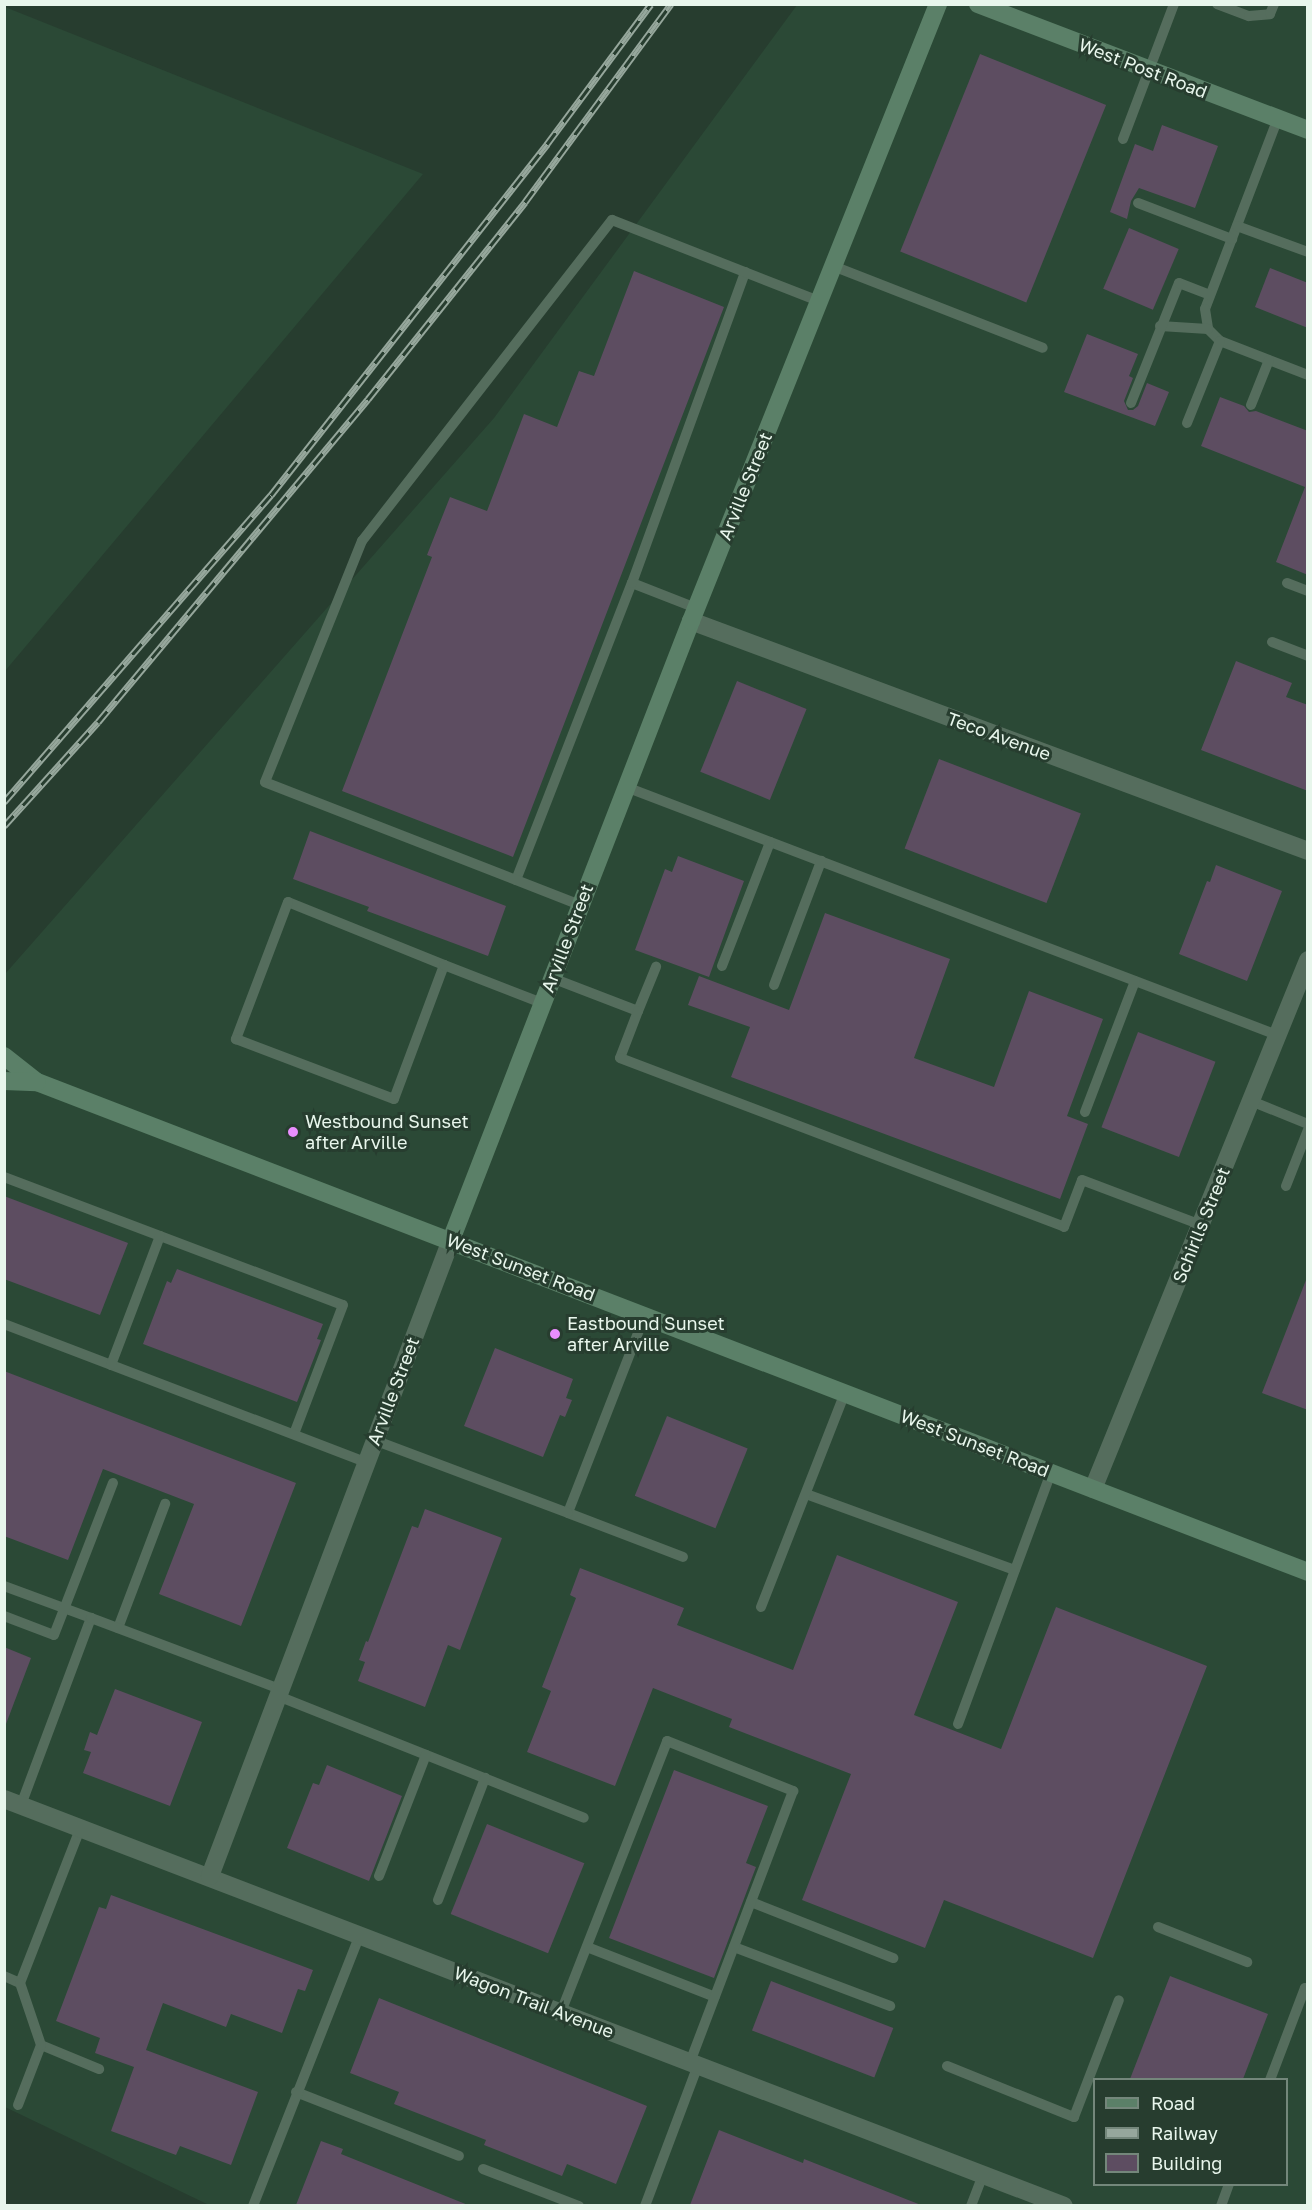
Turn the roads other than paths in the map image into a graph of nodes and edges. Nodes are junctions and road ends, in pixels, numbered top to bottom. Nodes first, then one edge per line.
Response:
1 (938, 4) edge
2 (978, 4) edge
3 (1174, 4) edge
4 (1217, 4) edge
5 (1274, 4) edge
6 (1151, 71) junction
7 (1278, 118) junction
8 (1308, 130) edge
9 (1123, 139) dead end
10 (1138, 203) dead end
11 (1237, 226) junction
12 (1232, 239) junction
13 (1308, 252) edge
14 (833, 266) junction
15 (745, 272) junction
16 (1210, 295) junction
17 (819, 301) junction
18 (1160, 326) junction
19 (1208, 329) junction
20 (1220, 341) junction
21 (1043, 348) dead end
22 (1269, 360) junction
23 (1308, 375) edge
24 (1131, 403) dead end
25 (1251, 405) dead end
26 (1187, 423) dead end
27 (632, 583) junction
28 (1287, 583) dead end
29 (1308, 591) edge
30 (693, 614) junction
31 (1272, 642) dead end
32 (1308, 656) edge
33 (626, 787) junction
34 (770, 842) junction
35 (1308, 851) edge
36 (821, 861) junction
37 (516, 880) junction
38 (580, 905) junction
39 (1308, 960) edge
40 (444, 965) junction
41 (722, 966) dead end
42 (656, 967) dead end
43 (552, 978) junction
44 (1135, 981) junction
45 (774, 985) dead end
46 (1301, 994) edge
47 (542, 1003) junction
48 (638, 1011) junction
49 (1277, 1035) junction
50 (4, 1056) edge
51 (4, 1081) edge
52 (37, 1082) junction
53 (1251, 1101) junction
54 (1084, 1112) dead end
55 (1308, 1124) edge
56 (1308, 1130) edge
57 (4, 1177) edge
58 (1286, 1186) dead end
59 (1201, 1225) junction
60 (160, 1236) junction
61 (451, 1240) junction
62 (645, 1315) junction
63 (4, 1324) edge
64 (111, 1365) junction
65 (845, 1393) junction
66 (294, 1434) junction
67 (374, 1440) junction
68 (366, 1462) junction
69 (1051, 1472) junction
70 (113, 1483) dead end
71 (1093, 1489) junction
72 (806, 1494) junction
73 (165, 1504) dead end
74 (567, 1513) junction
75 (682, 1557) dead end
76 (1015, 1570) junction
77 (1308, 1572) edge
78 (4, 1586) edge
79 (761, 1607) dead end
80 (65, 1608) junction
81 (4, 1616) edge
82 (91, 1618) junction
83 (118, 1628) junction
84 (279, 1693) junction
85 (958, 1724) dead end
86 (426, 1755) junction
87 (485, 1778) junction
88 (13, 1802) edge
89 (584, 1818) dead end
90 (80, 1829) junction
91 (210, 1876) junction
92 (379, 1876) dead end
93 (438, 1900) dead end
94 (751, 1902) junction
95 (1158, 1927) dead end
96 (360, 1934) junction
97 (587, 1947) junction
98 (734, 1947) junction
99 (893, 1958) dead end
100 (1247, 1962) dead end
101 (4, 1976) edge
102 (20, 1983) junction
103 (1308, 1989) edge
104 (715, 1997) junction
105 (1119, 2000) dead end
106 (890, 2006) dead end
107 (561, 2012) junction
108 (41, 2045) junction
109 (694, 2064) junction
110 (947, 2066) dead end
111 (99, 2069) dead end
112 (1270, 2078) edge
113 (297, 2092) junction
114 (18, 2105) dead end
115 (459, 2156) dead end
116 (483, 2169) dead end
117 (983, 2174) junction
118 (1228, 2186) edge
119 (253, 2205) edge
120 (579, 2205) edge
121 (645, 2205) edge
122 (971, 2205) edge
123 (1064, 2205) edge
124 (1221, 2205) edge

1 - 14 street, Arville Street
2 - 6 street, West Post Road
3 - 6 lane
4 - 5 lane
6 - 7 street, West Post Road
6 - 9 lane
7 - 8 street, West Post Road
7 - 11 lane
10 - 12 lane
11 - 12 lane
11 - 13 lane
12 - 16 lane
14 - 17 street, Arville Street
14 - 21 lane
15 - 17 lane
15 - 27 lane
15 - 37 lane
16 - 18 lane
16 - 19 lane
17 - 30 street, Arville Street
18 - 19 lane
18 - 24 lane
19 - 20 lane
20 - 22 lane
20 - 26 lane
22 - 23 lane
22 - 25 lane
27 - 30 lane
27 - 37 lane
28 - 29 lane
30 - 33 street, Arville Street
30 - 35 street, Teco Avenue
31 - 32 lane
33 - 34 lane
33 - 38 street, Arville Street
34 - 36 lane
34 - 41 lane
36 - 44 lane
36 - 45 lane
37 - 38 lane
38 - 43 street, Arville Street
39 - 46 street, Schirlls Street
40 - 40 lane
40 - 47 lane
42 - 48 lane
43 - 47 street, Arville Street
43 - 48 lane
44 - 49 lane
44 - 54 lane
46 - 49 street, Schirlls Street
47 - 61 street, Arville Street
48 - 59 lane
49 - 53 street, Schirlls Street
50 - 52 street, West Sunset Road
51 - 52 street, West Sunset Road
52 - 61 street, West Sunset Road
53 - 55 lane
53 - 59 street, Schirlls Street
56 - 58 lane
57 - 60 lane
59 - 71 street, Schirlls Street
60 - 64 lane
60 - 66 lane
61 - 62 street, West Sunset Road
61 - 67 street, Arville Street
62 - 65 street, West Sunset Road
62 - 74 lane
63 - 64 lane
64 - 66 lane
65 - 69 street, West Sunset Road
65 - 72 lane
66 - 68 lane
67 - 68 street, Arville Street
67 - 74 lane
68 - 84 street, Arville Street
69 - 71 street, West Sunset Road
69 - 76 lane
70 - 80 lane
71 - 77 street, West Sunset Road
72 - 76 lane
72 - 79 lane
73 - 83 lane
74 - 75 lane
76 - 85 lane
78 - 80 lane
80 - 81 lane
80 - 82 lane
82 - 83 lane
82 - 88 lane
83 - 84 lane
84 - 86 lane
84 - 91 street, Arville Street
86 - 87 lane
86 - 92 lane
87 - 89 lane
87 - 93 lane
88 - 90 street, Wagon Trail Avenue
90 - 91 street, Wagon Trail Avenue
90 - 102 lane
91 - 96 street, Wagon Trail Avenue
94 - 97 lane
94 - 98 lane
94 - 99 lane
95 - 100 lane
96 - 107 street, Wagon Trail Avenue
96 - 113 lane
97 - 104 lane
97 - 107 lane
98 - 104 lane
98 - 106 lane
101 - 102 lane
102 - 108 lane
103 - 112 lane
104 - 109 lane
105 - 110 lane
107 - 109 street, Wagon Trail Avenue
108 - 111 lane
108 - 114 lane
109 - 117 street, Wagon Trail Avenue
109 - 121 lane
113 - 115 lane
113 - 119 lane
116 - 120 lane
117 - 122 lane
117 - 123 street, Wagon Trail Avenue
118 - 124 lane

